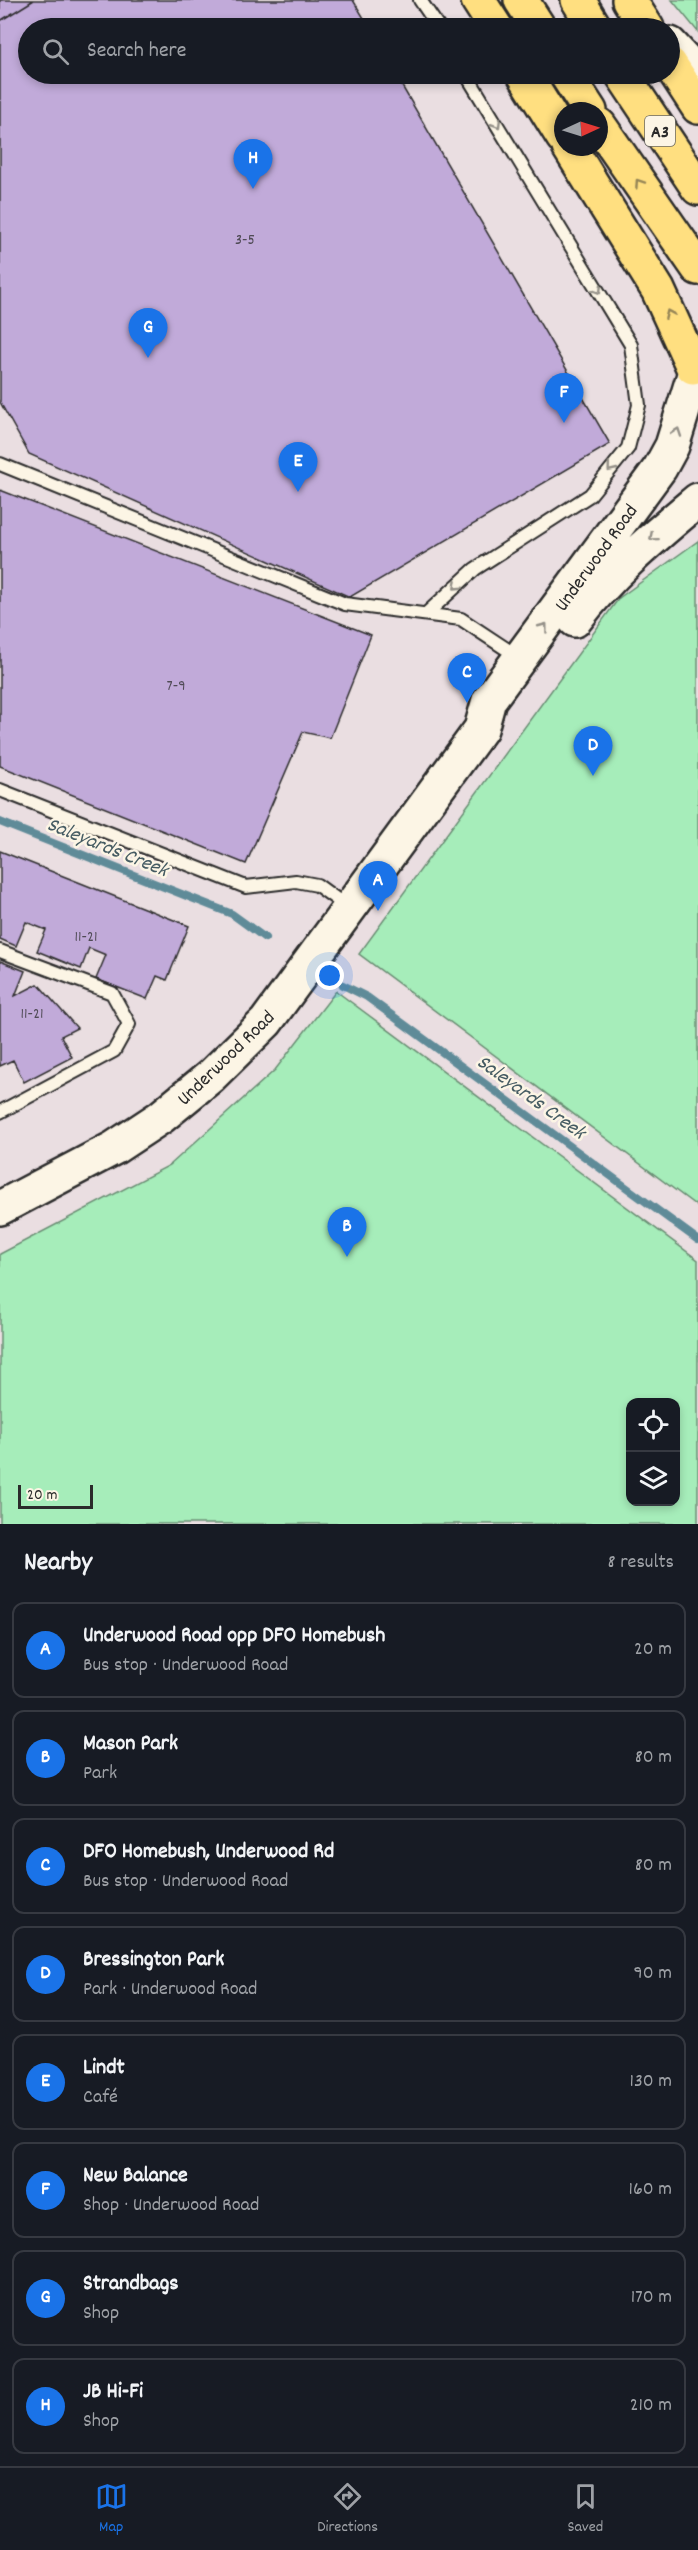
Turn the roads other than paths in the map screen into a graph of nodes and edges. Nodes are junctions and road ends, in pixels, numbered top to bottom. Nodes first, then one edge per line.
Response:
1 (420, 0) edge
2 (478, 0) edge
3 (521, 0) edge
4 (578, 0) edge
5 (629, 0) edge
6 (432, 18) edge
7 (490, 18) edge
8 (532, 18) edge
9 (589, 18) edge
10 (641, 18) edge
11 (646, 18) edge
12 (680, 55) edge
13 (698, 74) edge
14 (680, 80) edge
15 (472, 84) edge
16 (530, 84) edge
17 (572, 84) edge
18 (629, 84) edge
19 (584, 102) edge
20 (698, 107) edge
21 (554, 122) edge
22 (608, 138) edge
23 (575, 156) edge
24 (698, 188) edge
25 (698, 268) edge
26 (696, 367) edge
27 (0, 464) edge
28 (698, 500) edge
29 (426, 614) junction
30 (520, 658) junction
31 (481, 729) junction
32 (0, 790) edge
33 (351, 909) junction
34 (0, 951) edge
35 (0, 1112) edge
36 (0, 1208) edge

1 - 6 lane
2 - 7 highway
3 - 8 highway
4 - 9 highway
5 - 10 highway
5 - 11 main road
12 - 13 main road
14 - 20 highway
15 -> 29 lane
16 - 21 highway
17 - 19 highway
18 - 24 highway, A3
25 -> 22 highway, A3
26 -> 23 highway
30 -> 26 main road, Underwood Road
27 - 29 lane
28 -> 31 main road, Underwood Road
29 - 30 lane
30 - 31 main road, Underwood Road
31 - 33 main road, Underwood Road
32 - 33 lane
33 - 36 main road, Underwood Road
34 - 35 lane

